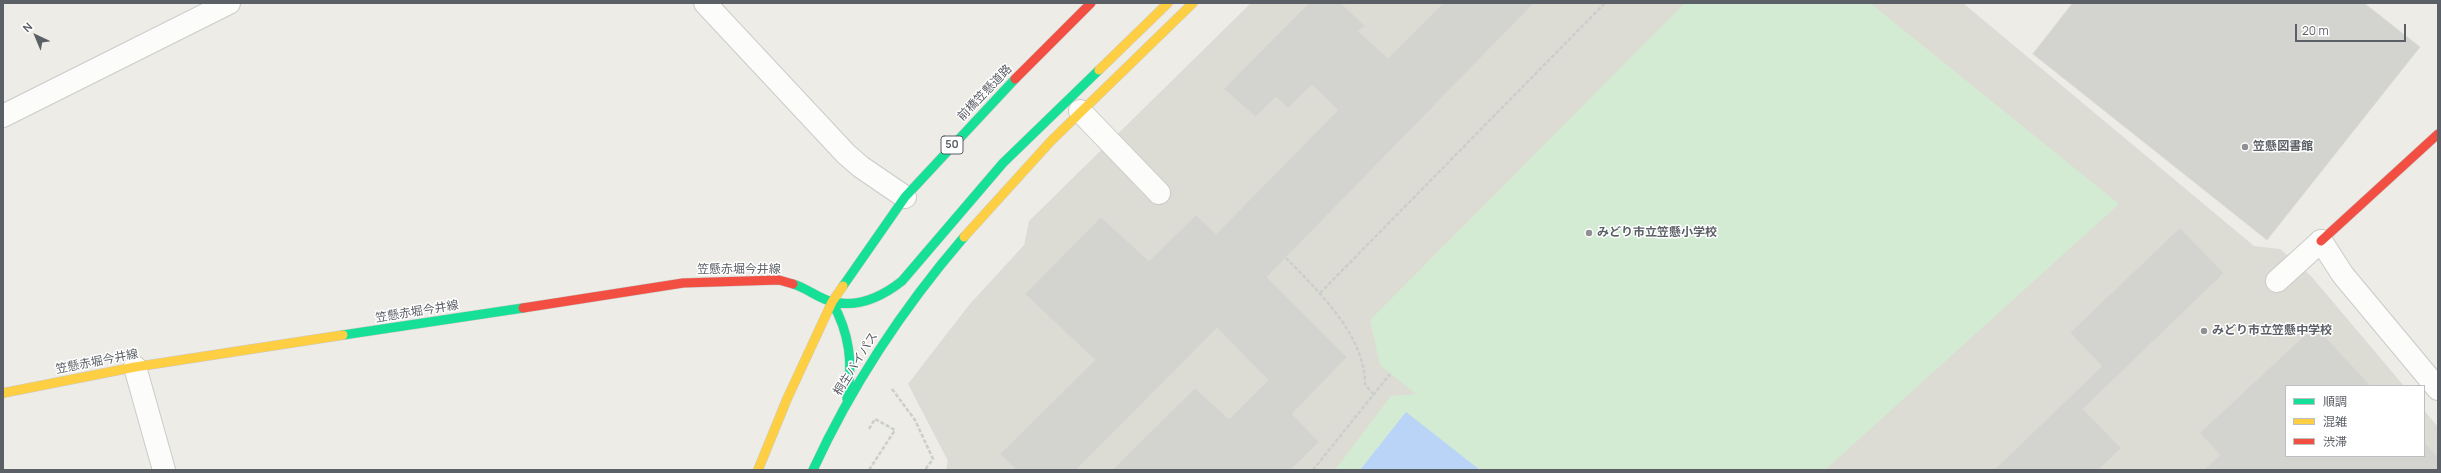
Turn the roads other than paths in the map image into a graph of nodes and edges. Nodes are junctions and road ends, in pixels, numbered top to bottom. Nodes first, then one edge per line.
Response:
1 (229, 3) edge
2 (705, 3) edge
3 (1091, 3) edge
4 (1168, 3) edge
5 (1193, 3) edge
6 (1080, 111) junction
7 (3, 116) edge
8 (2438, 134) edge
9 (1159, 193) dead end
10 (905, 197) junction
11 (2321, 241) junction
12 (2277, 281) dead end
13 (832, 302) junction
14 (135, 367) junction
15 (2438, 389) edge
16 (3, 393) edge
17 (847, 399) junction
18 (164, 470) edge
19 (758, 470) edge
20 (813, 470) edge

1 - 7 street
2 - 10 street
3 - 10 main road, 前橋笠懸道路 / 50
4 - 13 main road
5 - 6 main road
6 - 9 street
6 - 17 main road, 桐生バイパス
8 - 11 main road
10 - 13 main road, 前橋笠懸道路 / 50
11 - 12 street
11 - 15 street
13 - 14 main road, 笠懸赤堀今井線
13 - 17 main road
13 - 19 main road, 50
14 - 16 main road, 笠懸赤堀今井線
14 - 18 street
17 - 20 main road, 桐生バイパス

